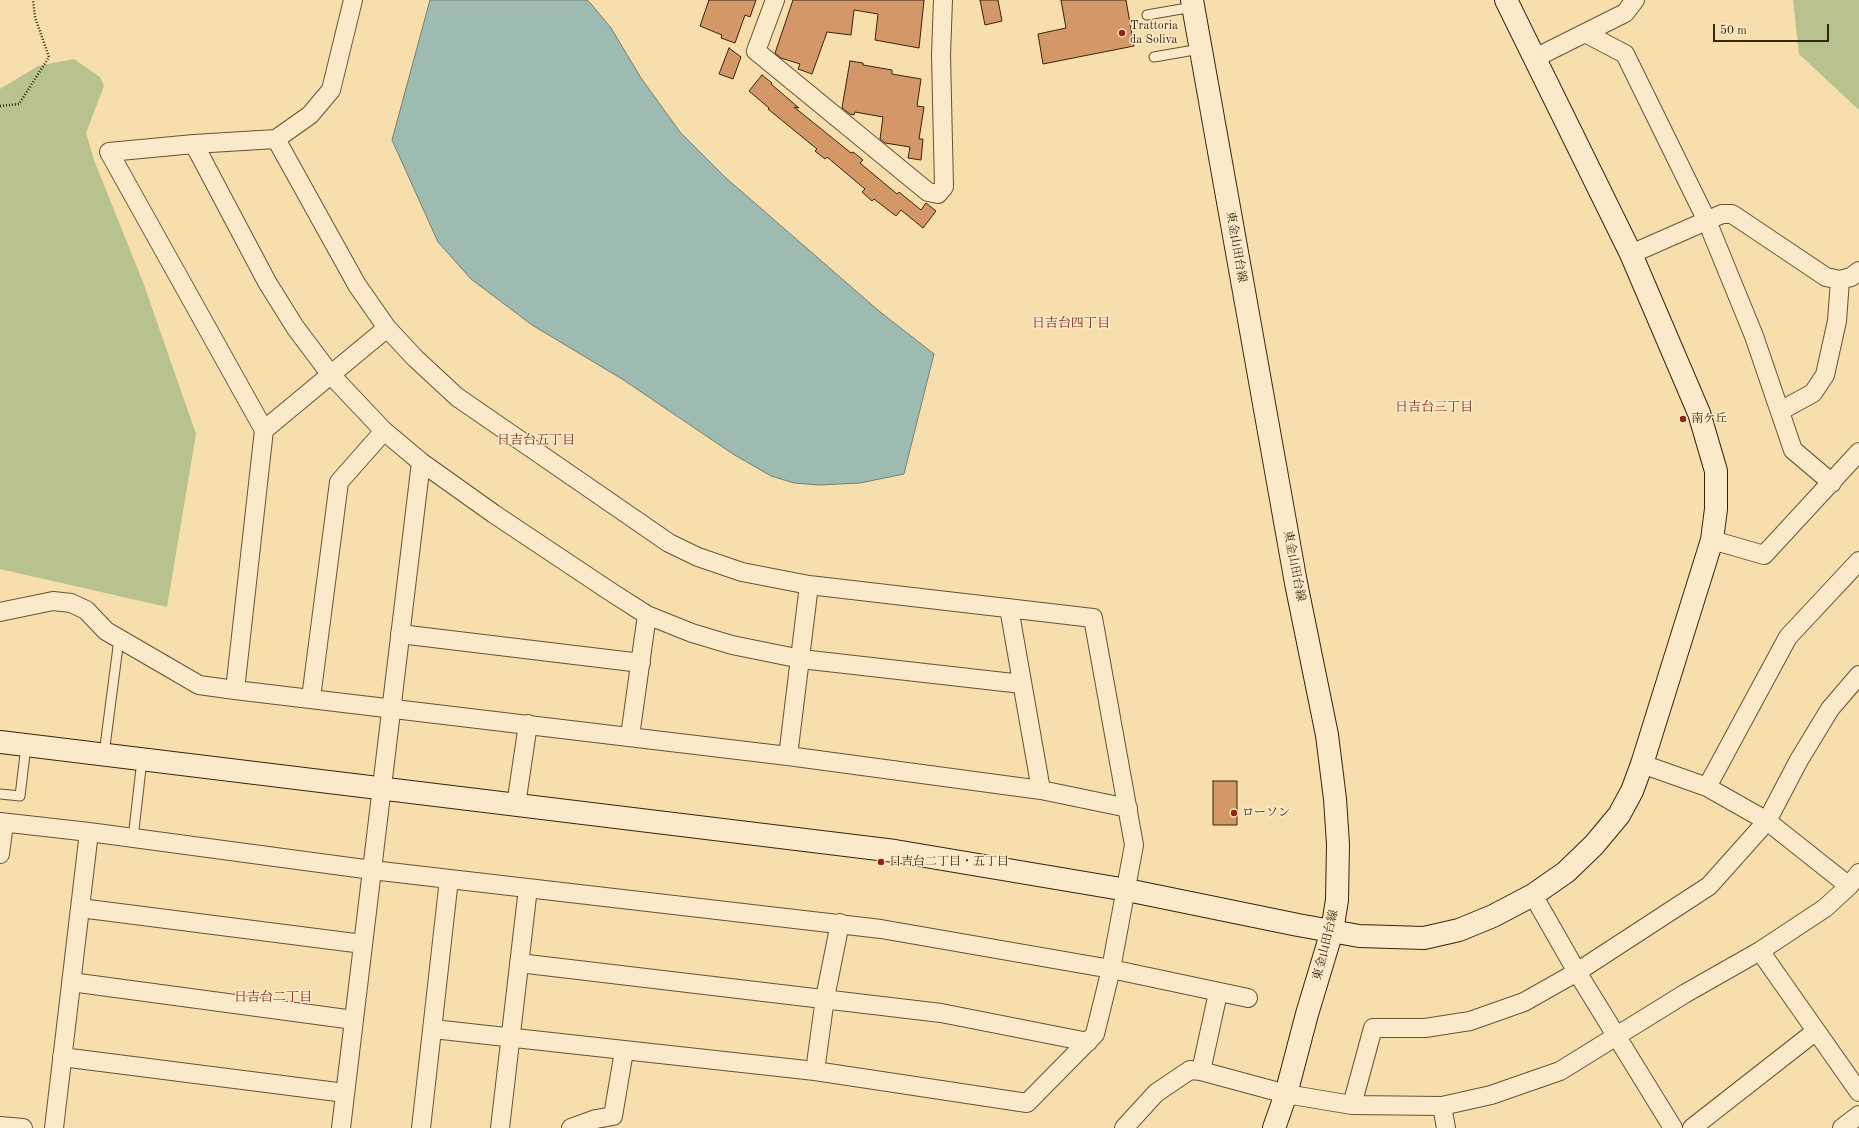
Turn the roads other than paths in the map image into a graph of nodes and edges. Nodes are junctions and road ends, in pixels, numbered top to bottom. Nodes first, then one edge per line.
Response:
1 (352, 0) edge
2 (775, 0) edge
3 (943, 0) edge
4 (1506, 0) edge
5 (1635, 0) edge
6 (1192, 3) edge
7 (1147, 15) dead end
8 (1585, 33) junction
9 (1200, 49) junction
10 (1154, 57) dead end
11 (1535, 58) junction
12 (276, 139) junction
13 (194, 144) junction
14 (1707, 221) junction
15 (1631, 254) junction
16 (1859, 271) edge
17 (1840, 280) junction
18 (387, 328) junction
19 (331, 375) junction
20 (1780, 411) junction
21 (264, 430) junction
22 (384, 431) junction
23 (1859, 452) edge
24 (421, 462) junction
25 (1832, 483) junction
26 (1712, 540) junction
27 (1859, 560) edge
28 (809, 585) junction
29 (1009, 608) junction
30 (0, 612) edge
31 (647, 615) junction
32 (400, 634) junction
33 (119, 639) junction
34 (801, 659) junction
35 (641, 663) junction
36 (1857, 682) edge
37 (1022, 684) junction
38 (235, 690) junction
39 (311, 698) junction
40 (391, 709) junction
41 (528, 724) junction
42 (630, 736) junction
43 (0, 742) edge
44 (26, 746) junction
45 (103, 756) junction
46 (788, 756) junction
47 (142, 760) junction
48 (1642, 764) junction
49 (1707, 787) junction
50 (382, 789) junction
51 (1041, 790) junction
52 (0, 794) edge
53 (516, 805) junction
54 (1128, 808) junction
55 (1767, 821) junction
56 (2, 822) edge
57 (89, 832) junction
58 (133, 838) junction
59 (0, 854) edge
60 (372, 870) junction
61 (449, 879) junction
62 (1854, 879) edge
63 (528, 888) junction
64 (1127, 890) junction
65 (1533, 895) junction
66 (80, 908) junction
67 (840, 923) junction
68 (1332, 931) junction
69 (363, 944) junction
70 (1760, 951) junction
71 (519, 963) junction
72 (1111, 969) junction
73 (1577, 972) junction
74 (71, 982) junction
75 (1218, 993) junction
76 (826, 998) junction
77 (1248, 998) dead end
78 (354, 1020) junction
79 (433, 1029) junction
80 (1816, 1031) junction
81 (1616, 1037) junction
82 (510, 1038) junction
83 (1088, 1042) junction
84 (624, 1051) junction
85 (62, 1057) junction
86 (815, 1071) junction
87 (1201, 1071) junction
88 (1859, 1092) edge
89 (345, 1094) junction
90 (1286, 1094) junction
91 (1352, 1105) junction
92 (1442, 1106) junction
93 (1859, 1115) edge
94 (0, 1126) edge
95 (23, 1128) edge
96 (54, 1128) edge
97 (341, 1128) edge
98 (421, 1128) edge
99 (500, 1128) edge
100 (571, 1128) edge
101 (1124, 1128) edge
102 (1274, 1128) edge
103 (1446, 1128) edge
104 (1673, 1128) edge
105 (1692, 1128) edge
106 (1842, 1128) edge

1 - 12 street
2 - 3 street
4 - 11 street
5 - 8 street
6 - 7 lane
6 - 9 street, 東金山田台線
8 - 11 street
8 - 14 street
9 - 10 lane
9 - 68 street, 東金山田台線
11 - 15 street
12 - 13 street
12 - 18 street
13 - 19 street
13 - 21 street
14 - 15 street
14 - 17 street
14 - 20 street
15 - 26 street
16 - 17 street
17 - 20 street
18 - 19 street
18 - 28 street
19 - 21 street
19 - 22 street
20 - 25 street
21 - 38 street
22 - 24 street
22 - 39 street
23 - 25 street
24 - 31 street
24 - 32 street
25 - 26 street
26 - 48 street
27 - 49 street
28 - 29 street
28 - 34 street
29 - 37 street
29 - 54 street
30 - 33 street
31 - 34 street
31 - 35 street
32 - 35 street
32 - 40 street
33 - 38 street
33 - 45 lane
34 - 37 street
34 - 46 street
35 - 42 street
36 - 55 street
37 - 51 street
38 - 39 street
39 - 40 street
40 - 41 street
40 - 50 street
41 - 42 street
41 - 53 street
42 - 46 street
43 - 44 street
44 - 45 street
44 - 52 lane
45 - 47 street
46 - 51 street
47 - 50 street
47 - 58 lane
48 - 49 street
48 - 65 street
49 - 55 street
50 - 53 street
50 - 60 street
51 - 54 street
53 - 64 street
54 - 64 street
55 - 62 street
55 - 73 street
56 - 57 street
56 - 59 street
57 - 58 street
57 - 66 street
58 - 60 street
60 - 61 street
60 - 69 street
61 - 63 street
61 - 79 street
62 - 70 street
63 - 67 street
63 - 71 street
64 - 68 street
64 - 72 street
65 - 68 street
65 - 73 street
66 - 69 street
66 - 74 street
67 - 72 street
67 - 76 street
68 - 90 street, 東金山田台線
69 - 78 street
70 - 80 street
70 - 81 street
71 - 76 street
71 - 82 street
72 - 75 street
72 - 83 street
73 - 81 street
73 - 91 street
74 - 78 street
74 - 85 street
75 - 77 street
75 - 87 street
76 - 83 street
76 - 86 street
78 - 89 street
79 - 82 street
79 - 98 street
80 - 88 street
80 - 105 street
81 - 92 street
81 - 104 street
82 - 84 street
82 - 99 street
83 - 86 street
84 - 86 street
84 - 100 street
85 - 89 street
85 - 96 street
87 - 90 street
87 - 101 street
89 - 97 street
90 - 91 street
90 - 102 street, 東金山田台線
91 - 92 street
92 - 103 street
93 - 106 street
94 - 95 street

